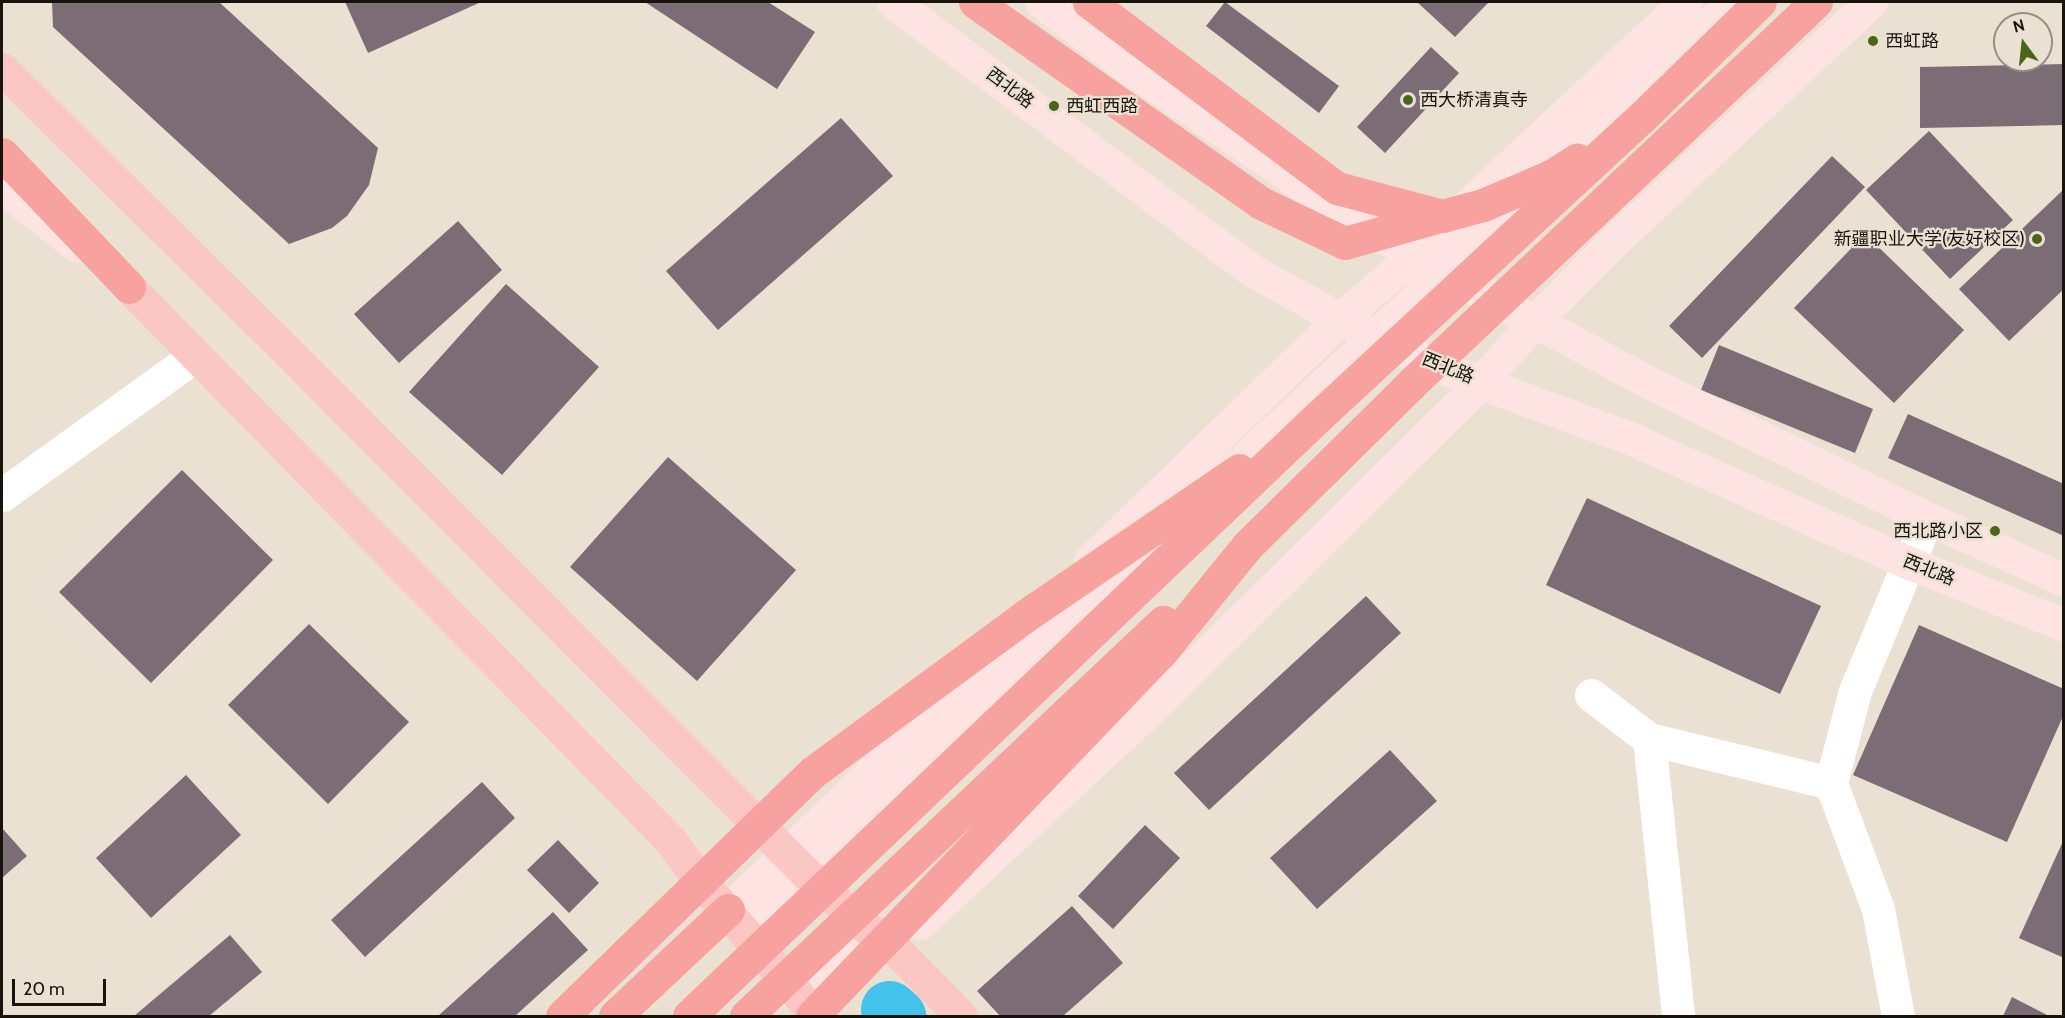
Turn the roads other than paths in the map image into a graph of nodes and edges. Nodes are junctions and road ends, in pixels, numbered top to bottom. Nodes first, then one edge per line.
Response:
1 (893, 2) edge
2 (975, 2) edge
3 (1041, 2) edge
4 (1089, 2) edge
5 (1685, 2) edge
6 (1733, 2) edge
7 (1760, 2) edge
8 (1816, 2) edge
9 (1871, 2) edge
10 (2, 69) edge
11 (1641, 118) junction
12 (2, 154) edge
13 (2, 187) edge
14 (1442, 216) junction
15 (1609, 246) junction
16 (1414, 255) junction
17 (1442, 271) junction
18 (129, 287) junction
19 (1506, 305) junction
20 (1340, 319) junction
21 (1535, 321) junction
22 (1376, 335) junction
23 (196, 355) junction
24 (1444, 369) junction
25 (1481, 382) junction
26 (1320, 415) junction
27 (2, 495) edge
28 (1927, 518) junction
29 (1248, 545) junction
30 (1907, 562) junction
31 (2064, 580) edge
32 (2064, 625) edge
33 (1591, 695) dead end
34 (1649, 739) junction
35 (1831, 783) junction
36 (797, 863) junction
37 (699, 879) junction
38 (738, 922) junction
39 (863, 925) junction
40 (894, 948) junction
41 (811, 1011) edge
42 (546, 1017) edge
43 (562, 1017) edge
44 (615, 1017) edge
45 (689, 1017) edge
46 (746, 1017) edge
47 (961, 1017) edge
48 (1677, 1017) edge
49 (1898, 1017) edge

1 - 20 main road, 西北路
2 - 14 highway
3 - 16 main road
4 - 14 highway
5 - 16 main road
6 - 17 main road
7 - 11 highway
8 - 29 highway
9 - 15 main road
10 - 36 main road
11 - 14 highway
11 - 26 highway
12 - 18 highway
13 - 18 main road
15 - 19 main road
15 - 21 main road
16 - 17 main road
16 - 20 main road
17 - 19 main road
17 - 22 main road
18 - 23 main road
19 - 21 main road
19 - 24 main road
20 - 22 main road, 西北路
20 - 36 main road
21 - 25 main road
21 - 28 main road
22 - 24 main road, 西北路
22 - 36 main road
23 - 27 street
23 - 37 main road
24 - 25 main road, 西北路
24 - 39 main road
25 - 30 main road, 西北路
25 - 40 main road
26 - 43 highway
26 - 45 highway
28 - 30 street
28 - 31 main road
29 - 41 highway
29 - 46 highway
30 - 32 main road, 西北路
30 - 35 street
33 - 34 street
34 - 35 street
34 - 48 street
35 - 49 street
36 - 37 main road
36 - 38 main road
36 - 39 main road
37 - 38 main road
37 - 42 main road
38 - 41 main road
38 - 44 highway
39 - 40 main road
39 - 41 main road
40 - 41 main road
40 - 47 main road

